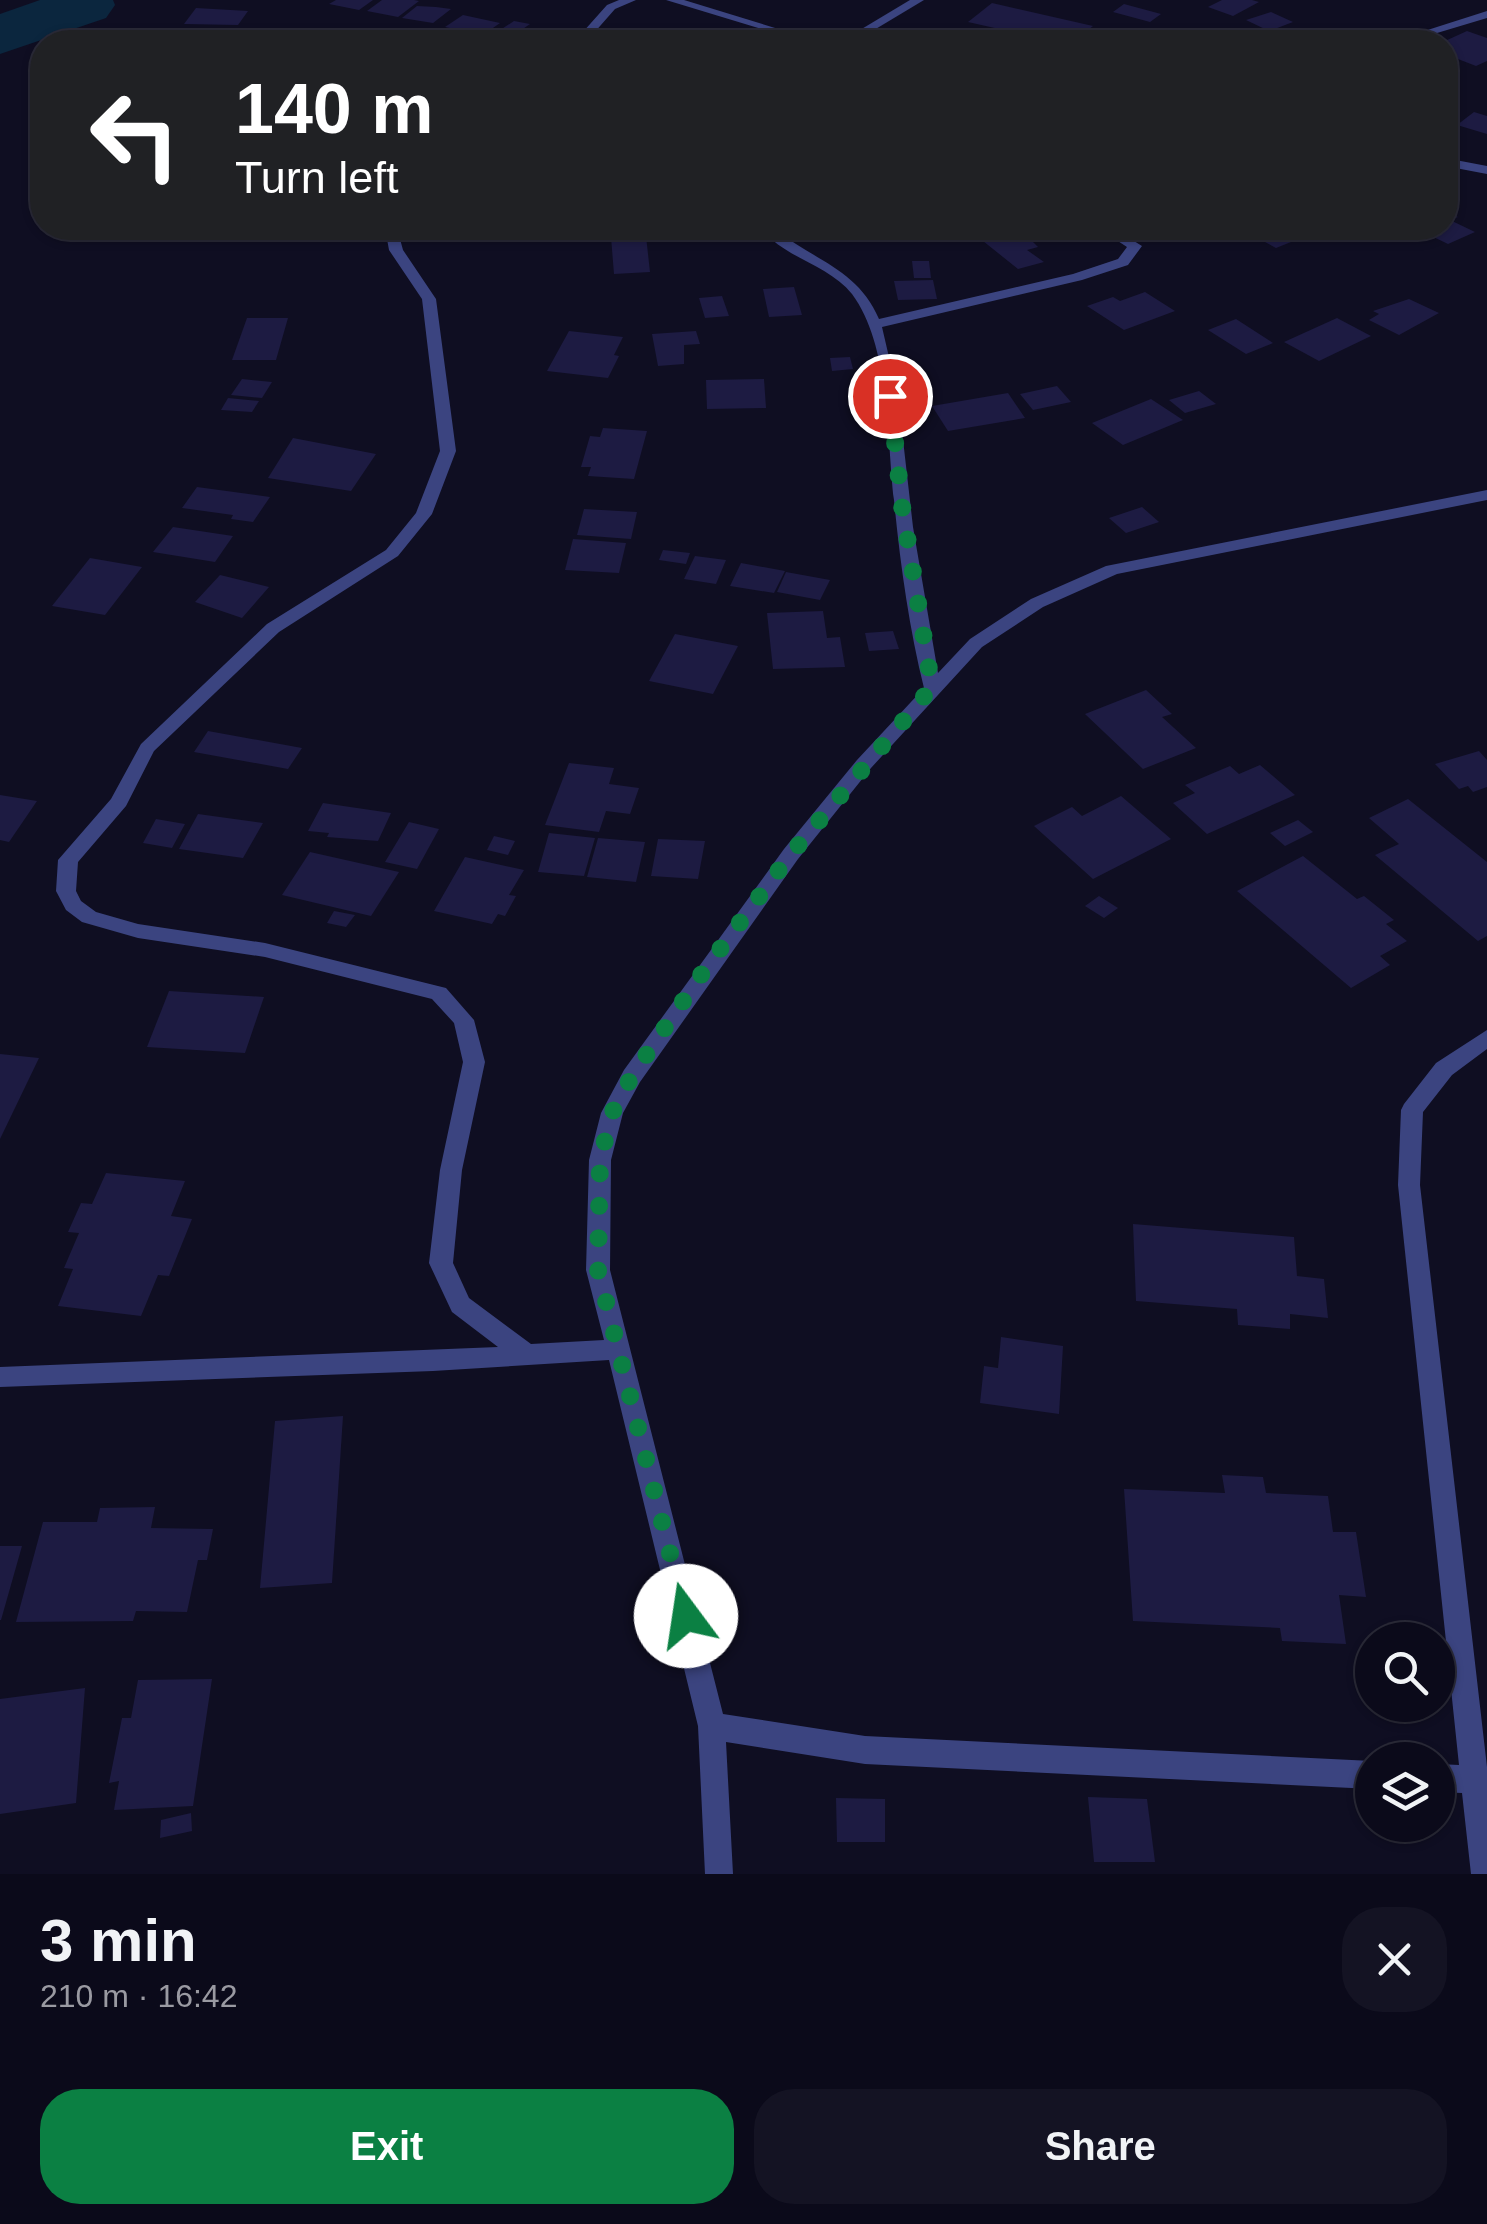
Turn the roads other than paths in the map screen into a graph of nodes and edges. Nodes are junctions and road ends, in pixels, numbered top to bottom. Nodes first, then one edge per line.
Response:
1 (630, 0) edge
2 (672, 0) edge
3 (918, 0) edge
4 (1487, 14) edge
5 (590, 30) edge
6 (774, 30) edge
7 (867, 30) edge
8 (1435, 30) edge
9 (1458, 164) edge
10 (1487, 170) edge
11 (392, 240) edge
12 (778, 240) edge
13 (1125, 240) edge
14 (873, 325) junction
15 (1487, 496) edge
16 (932, 687) junction
17 (1487, 1038) edge
18 (620, 1350) junction
19 (527, 1355) junction
20 (0, 1377) edge
21 (712, 1726) junction
22 (1355, 1774) edge
23 (1455, 1779) edge
24 (1480, 1780) edge
25 (720, 1874) edge
26 (1486, 1874) edge

1 - 5 street
2 - 6 street
3 - 7 street
4 - 8 street
9 - 10 street
11 - 19 street
12 - 14 street
13 - 14 street
14 - 16 street
15 - 16 street
16 - 18 street
17 - 24 street
18 - 19 street
18 - 21 street
19 - 20 street
21 - 22 street
21 - 25 street
23 - 24 street
24 - 26 street

